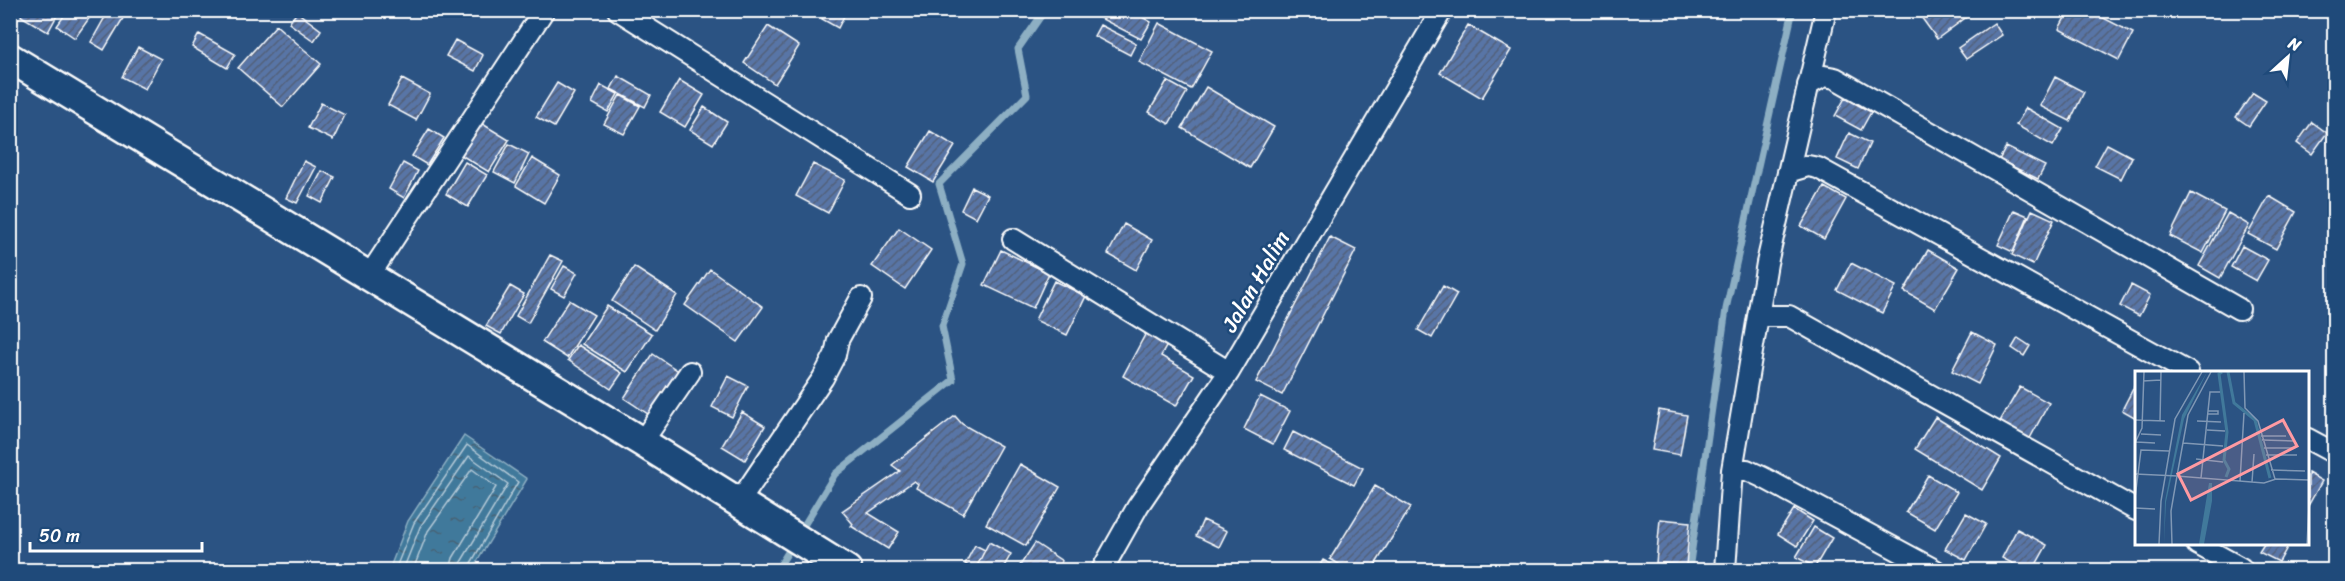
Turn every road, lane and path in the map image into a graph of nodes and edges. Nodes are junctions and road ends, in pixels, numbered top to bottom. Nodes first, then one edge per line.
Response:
1 (543, 10) edge
2 (618, 10) edge
3 (1826, 10) edge
4 (1439, 11) edge
5 (10, 58) edge
6 (1808, 85) junction
7 (1788, 172) junction
8 (910, 194) dead end
9 (1013, 239) dead end
10 (369, 276) junction
11 (861, 298) dead end
12 (2239, 309) dead end
13 (1759, 315) junction
14 (2186, 371) edge
15 (690, 372) dead end
16 (1229, 372) junction
17 (2309, 439) edge
18 (642, 442) junction
19 (2334, 453) edge
20 (1732, 470) junction
21 (739, 502) junction
22 (2135, 509) edge
23 (2201, 545) edge
24 (2241, 568) dead end
25 (848, 570) edge
26 (1102, 570) edge
27 (1725, 570) edge
28 (1935, 570) edge

1 - 10 street
2 - 8 street
3 - 6 street
4 - 16 street, Jalan Halim
5 - 10 main road
6 - 7 street
6 - 12 street
7 - 13 street
7 - 14 street
9 - 16 street
10 - 18 main road
11 - 21 street
13 - 20 street
13 - 22 street
15 - 18 street
16 - 26 street, Jalan Halim
17 - 19 street
18 - 21 main road
20 - 27 street
20 - 28 street
21 - 25 main road
23 - 24 street

